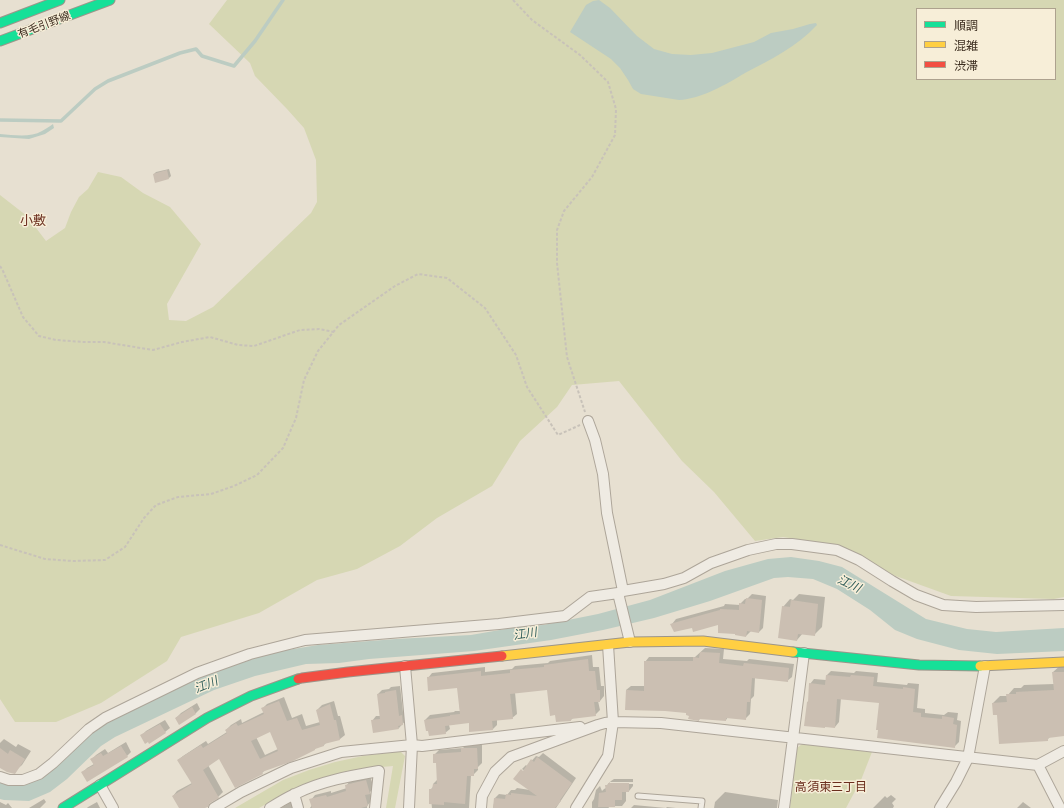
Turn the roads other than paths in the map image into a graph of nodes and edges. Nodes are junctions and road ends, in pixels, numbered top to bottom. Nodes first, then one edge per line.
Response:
1 (60, 0) edge
2 (110, 0) edge
3 (0, 23) edge
4 (0, 41) edge
5 (588, 421) road end
6 (621, 592) junction
7 (1064, 605) edge
8 (630, 642) junction
9 (608, 645) junction
10 (804, 653) junction
11 (1064, 662) edge
12 (406, 666) junction
13 (985, 666) junction
14 (613, 722) junction
15 (598, 725) junction
16 (793, 738) junction
17 (412, 745) junction
18 (1064, 751) edge
19 (968, 758) junction
20 (1038, 765) junction
21 (0, 777) edge
22 (100, 785) junction
23 (294, 794) junction
24 (638, 796) dead end
25 (408, 805) edge
26 (63, 808) edge
27 (113, 808) edge
28 (214, 808) edge
29 (270, 808) edge
30 (298, 808) edge
31 (375, 808) edge
32 (481, 808) edge
33 (576, 808) edge
34 (701, 808) edge
35 (784, 808) edge
36 (940, 808) edge
37 (1060, 808) edge

1 - 3 street, 有毛引野線
2 - 4 street, 有毛引野線
5 - 6 street
6 - 7 street
6 - 8 street
6 - 21 street
8 - 9 street
8 - 10 street
9 - 12 street
9 - 14 street
10 - 13 street
10 - 16 street
11 - 13 street
12 - 17 street
12 - 22 street
13 - 19 street
14 - 15 street
14 - 16 street
14 - 33 street
15 - 17 street
15 - 32 street
16 - 19 street
16 - 35 street
17 - 25 street
17 - 28 street
18 - 20 street
19 - 20 street
19 - 36 street
20 - 37 street
22 - 26 street
22 - 27 street
23 - 29 street
23 - 30 street
23 - 31 street
24 - 34 lane

